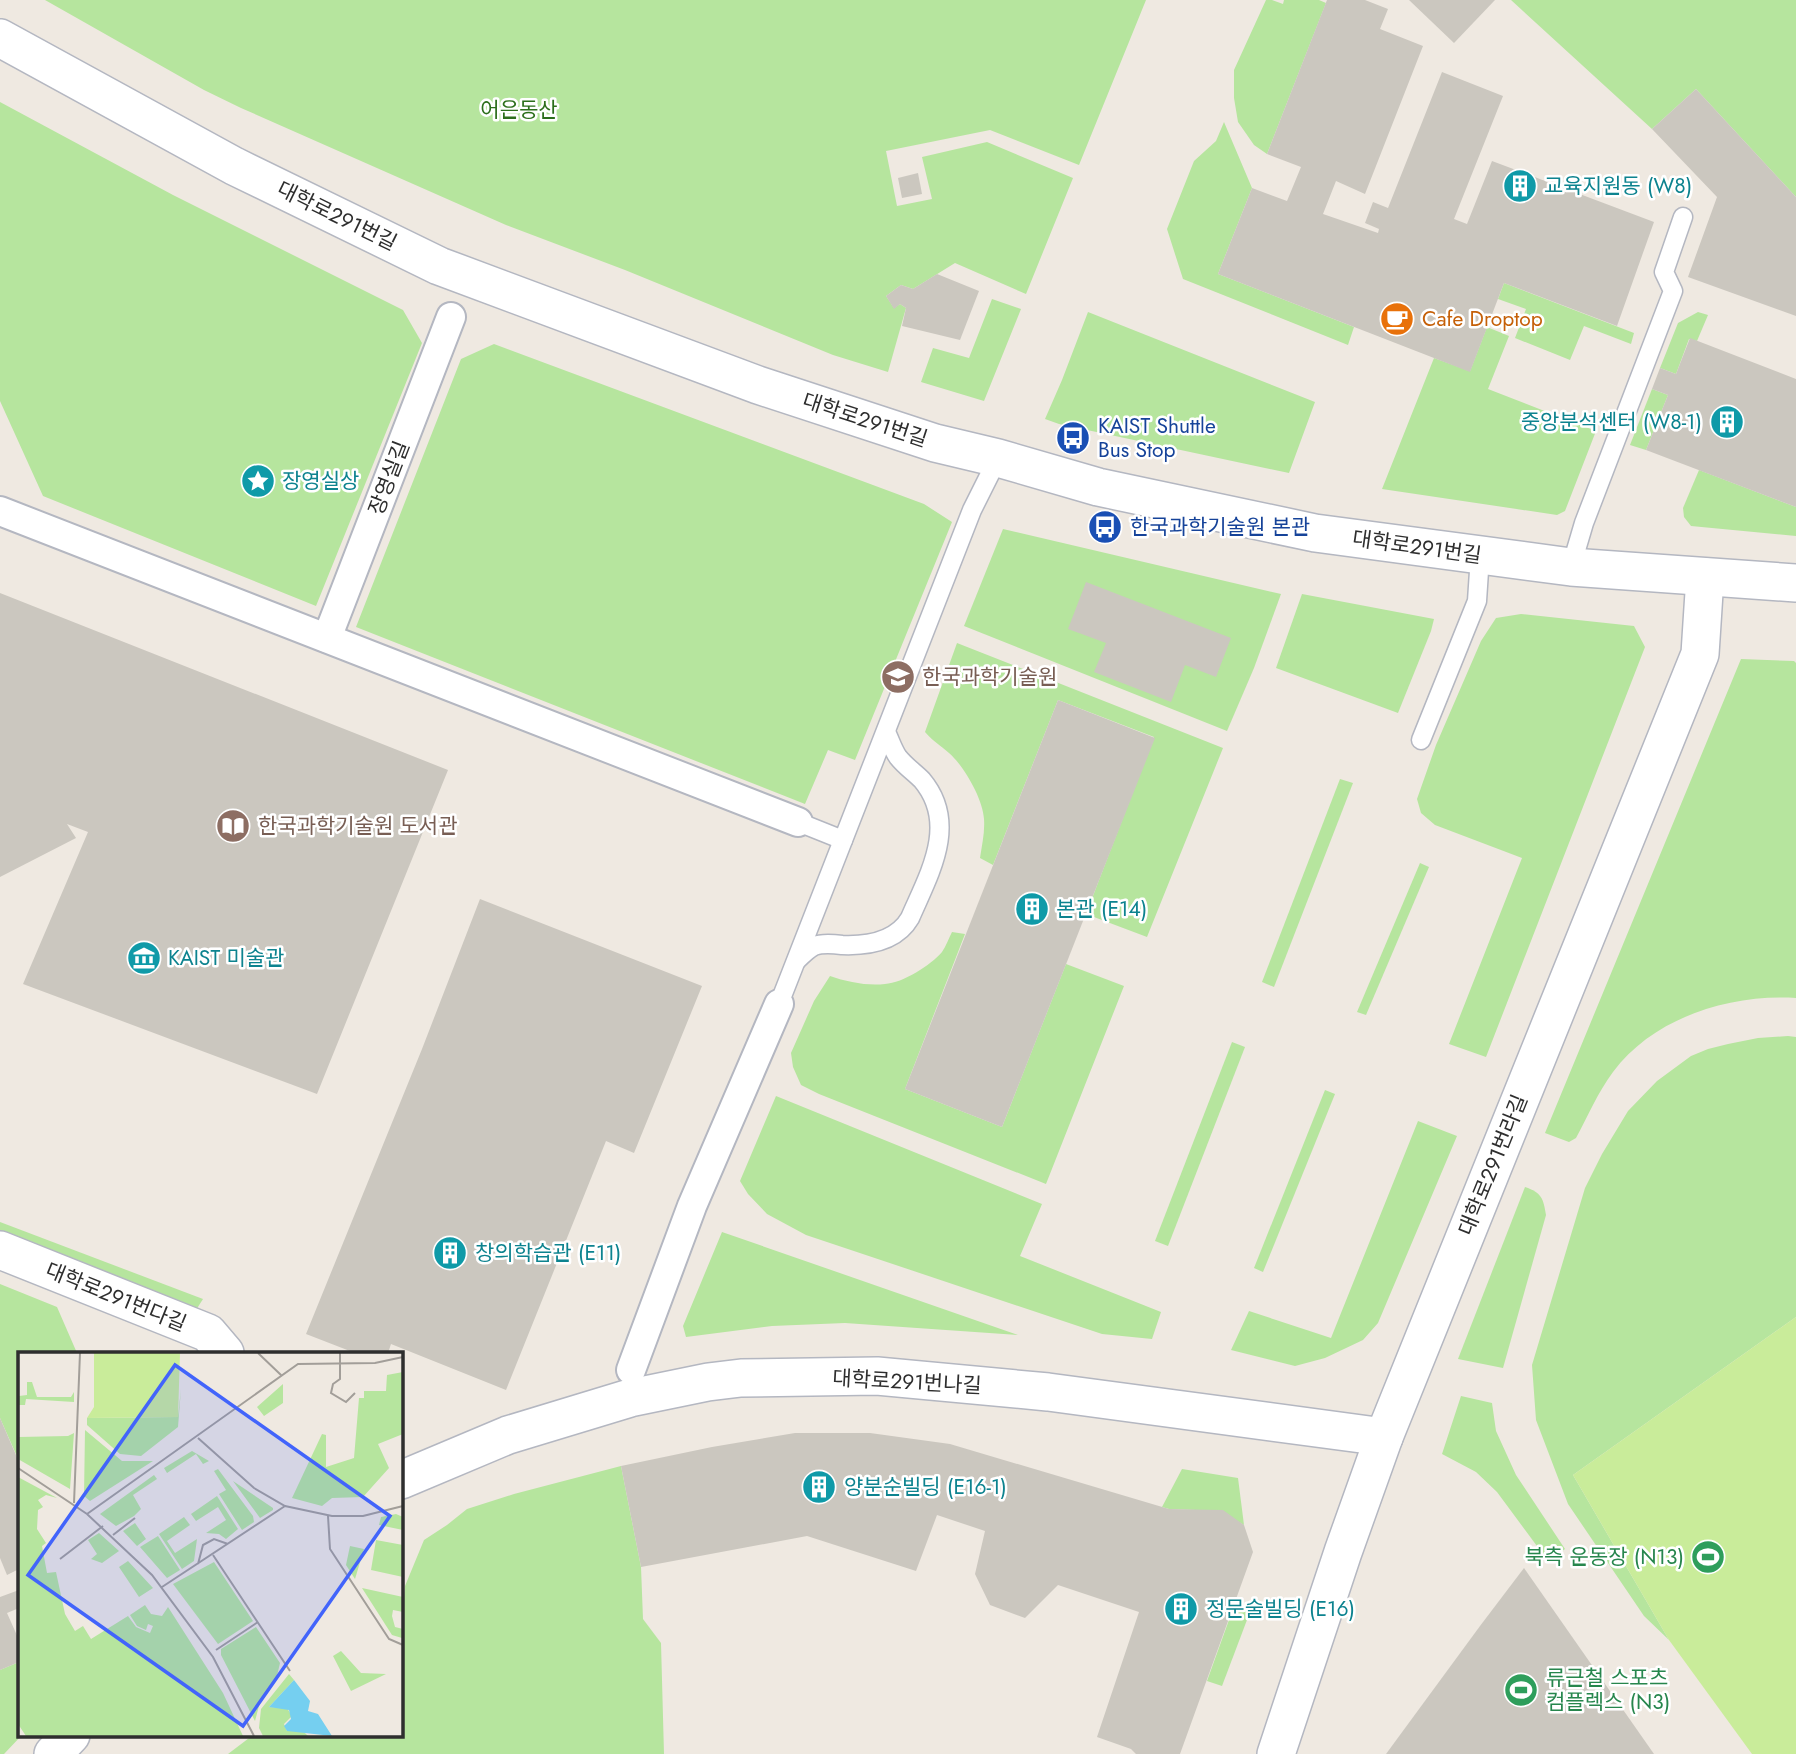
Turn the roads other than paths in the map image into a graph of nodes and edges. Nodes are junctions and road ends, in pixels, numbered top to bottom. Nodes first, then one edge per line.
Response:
1 (0, 38) edge
2 (1683, 216) dead end
3 (451, 317) dead end
4 (998, 458) junction
5 (0, 511) edge
6 (1480, 556) junction
7 (1571, 567) junction
8 (1705, 577) junction
9 (1796, 583) edge
10 (327, 638) junction
11 (886, 732) junction
12 (1421, 740) dead end
13 (798, 822) joint
14 (843, 840) junction
15 (797, 960) junction
16 (779, 1004) joint
17 (0, 1251) edge
18 (224, 1352) edge
19 (631, 1384) junction
20 (1384, 1437) junction
21 (402, 1480) edge
22 (70, 1736) edge
23 (53, 1754) edge
24 (1276, 1754) edge

1 - 4 street, 대학로291번길
2 - 7 lane
3 - 10 street, 장영실길
4 - 6 street, 대학로291번길
4 - 11 lane
5 - 10 street
6 - 7 street, 대학로291번길
6 - 12 lane
7 - 8 street, 대학로291번길
8 - 9 street, 대학로291번길
8 - 20 street, 대학로291번라길
10 - 13 street
11 - 14 lane
11 - 15 lane
13 - 14 lane
14 - 15 lane
15 - 16 lane
16 - 19 street
17 - 18 street, 대학로291번다길
19 - 20 street, 대학로291번나길
19 - 21 street, 대학로291번나길
20 - 24 street, 대학로291번라길
22 - 23 street

